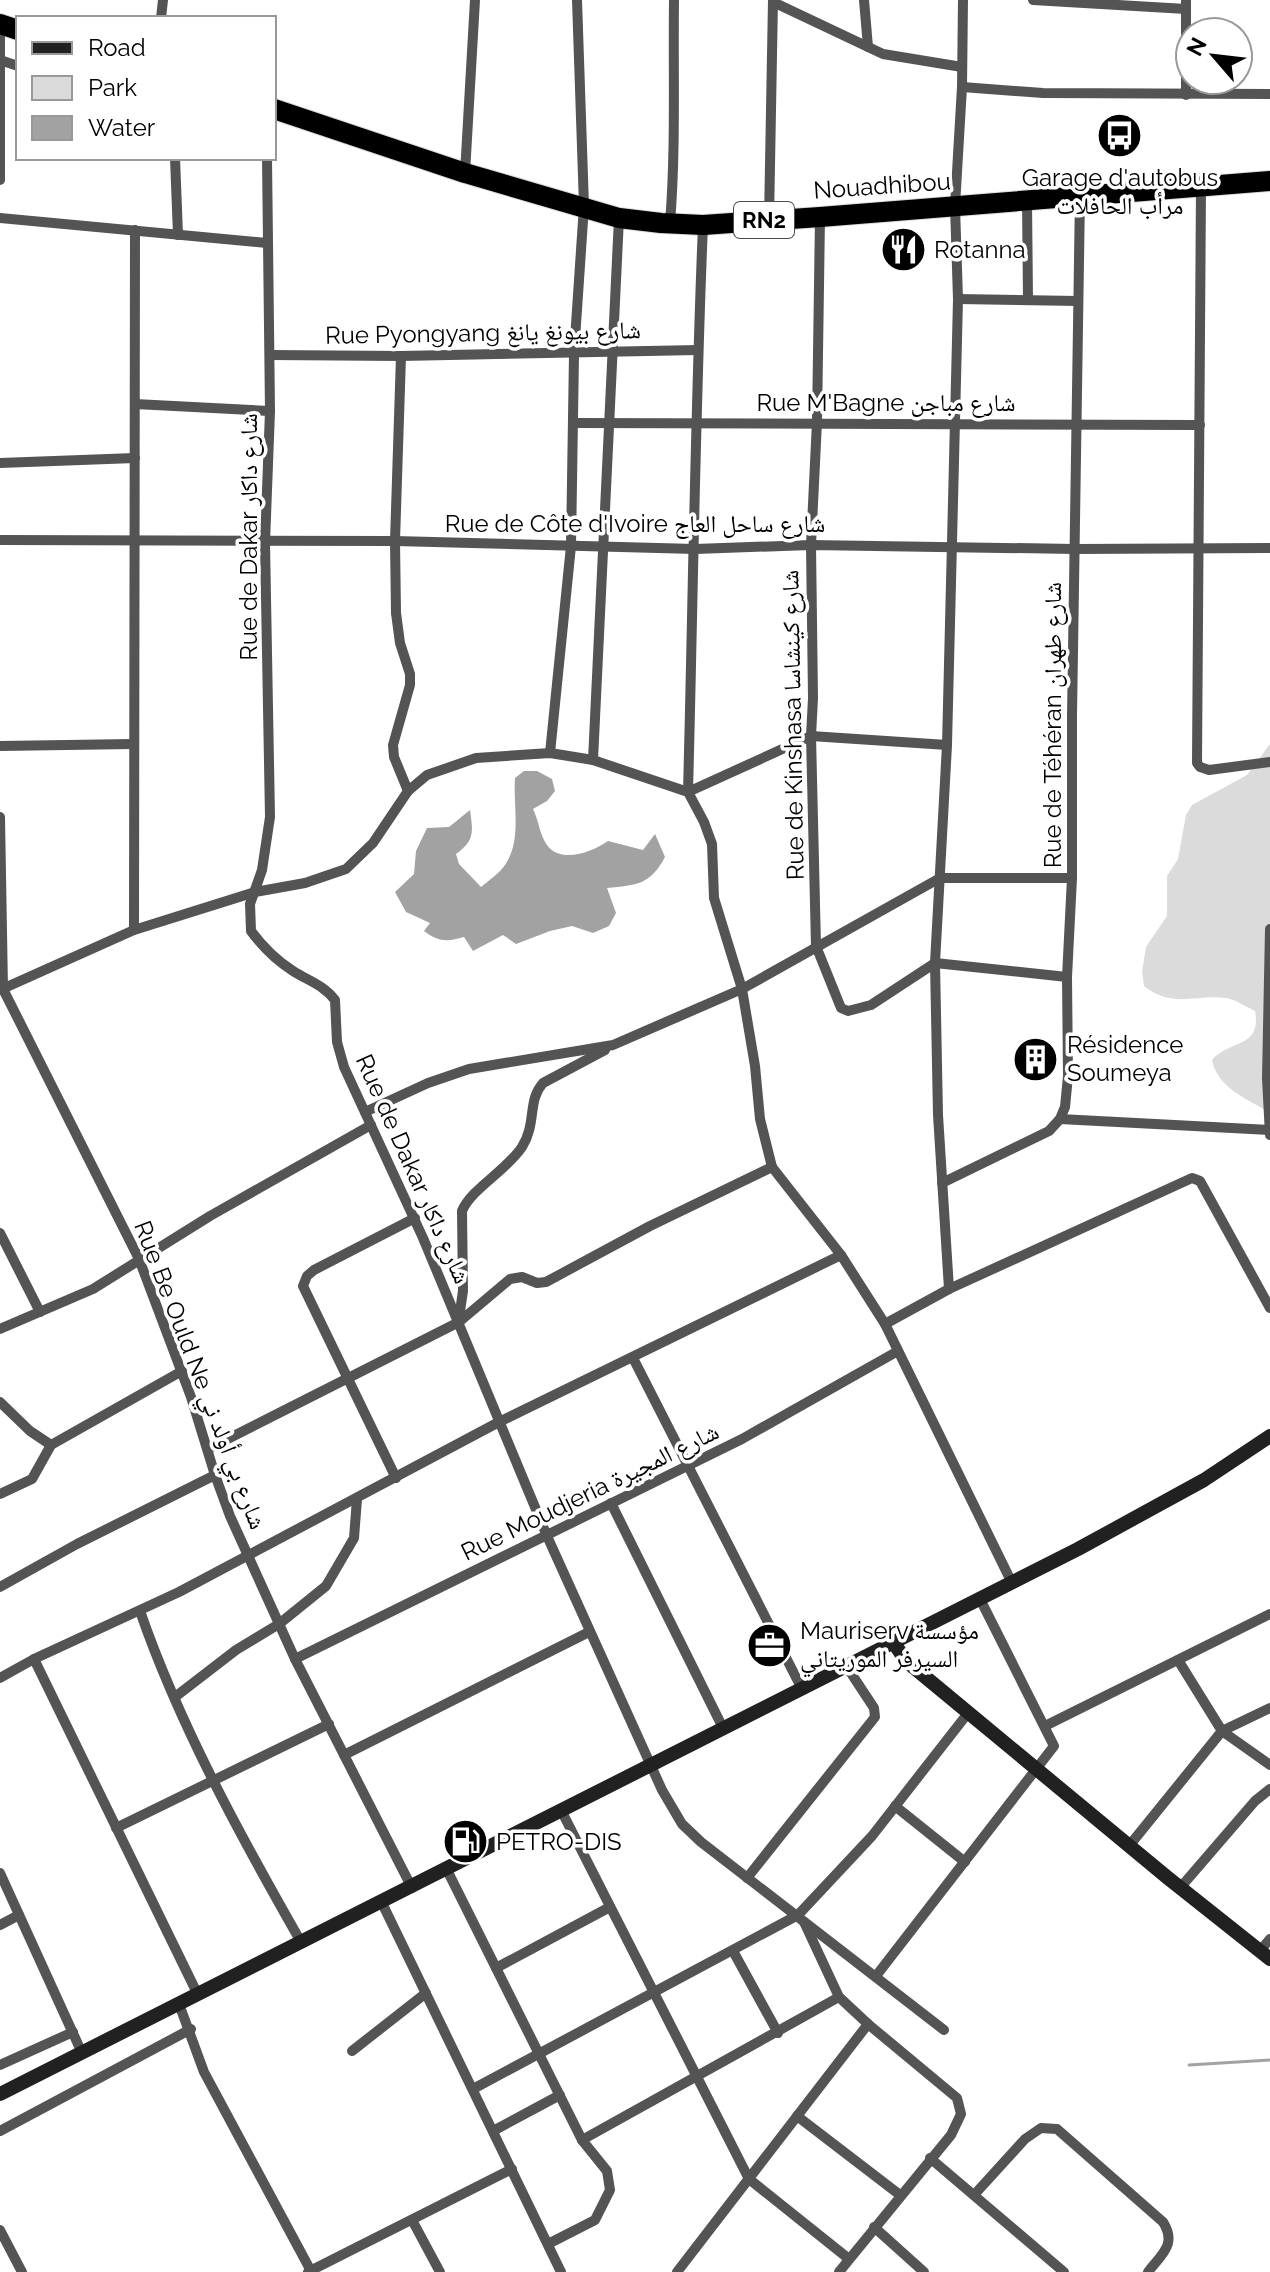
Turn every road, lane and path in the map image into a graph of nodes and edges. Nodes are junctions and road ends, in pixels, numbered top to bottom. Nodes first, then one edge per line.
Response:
1 (475, 0) edge
2 (577, 0) edge
3 (674, 0) edge
4 (864, 0) edge
5 (963, 0) edge
6 (1033, 0) edge
7 (1070, 0) edge
8 (773, 1) edge
9 (1186, 4) edge
10 (0, 24) edge
11 (868, 47) junction
12 (0, 60) edge
13 (962, 67) junction
14 (962, 87) junction
15 (1174, 95) edge
16 (276, 110) edge
17 (175, 160) edge
18 (267, 160) edge
19 (465, 173) junction
20 (0, 180) edge
21 (1270, 181) edge
22 (1201, 188) junction
23 (1080, 196) junction
24 (1027, 200) junction
25 (584, 206) junction
26 (955, 206) junction
27 (820, 217) junction
28 (0, 218) edge
29 (619, 218) junction
30 (769, 220) junction
31 (670, 223) junction
32 (703, 225) junction
33 (135, 230) junction
34 (178, 235) junction
35 (267, 243) junction
36 (958, 299) junction
37 (1028, 300) junction
38 (1078, 301) junction
39 (698, 350) junction
40 (612, 352) junction
41 (574, 354) junction
42 (270, 355) junction
43 (401, 356) junction
44 (135, 404) junction
45 (270, 411) junction
46 (610, 422) junction
47 (817, 422) junction
48 (956, 422) junction
49 (573, 423) junction
50 (698, 423) junction
51 (1076, 423) junction
52 (1200, 425) junction
53 (135, 458) junction
54 (0, 463) edge
55 (0, 540) edge
56 (395, 541) junction
57 (135, 543) junction
58 (265, 543) junction
59 (811, 545) junction
60 (571, 546) junction
61 (604, 546) junction
62 (953, 546) junction
63 (1199, 547) junction
64 (1270, 548) edge
65 (695, 549) junction
66 (1075, 549) junction
67 (811, 736) junction
68 (133, 744) junction
69 (947, 745) junction
70 (0, 746) edge
71 (550, 753) junction
72 (593, 760) junction
73 (1270, 762) edge
74 (408, 791) junction
75 (688, 792) junction
76 (0, 817) edge
77 (940, 878) junction
78 (1072, 878) junction
79 (255, 892) junction
80 (1270, 929) edge
81 (134, 930) junction
82 (816, 946) junction
83 (935, 963) junction
84 (1067, 977) junction
85 (1, 989) edge
86 (742, 989) junction
87 (613, 1045) junction
88 (365, 1112) junction
89 (1060, 1119) junction
90 (371, 1125) junction
91 (1270, 1132) edge
92 (772, 1167) junction
93 (942, 1183) junction
94 (415, 1218) junction
95 (0, 1233) edge
96 (841, 1255) junction
97 (139, 1259) junction
98 (949, 1289) junction
99 (1270, 1308) edge
100 (40, 1312) junction
101 (459, 1322) junction
102 (885, 1324) junction
103 (0, 1329) edge
104 (898, 1351) junction
105 (633, 1358) junction
106 (182, 1371) junction
107 (350, 1378) junction
108 (0, 1402) edge
109 (499, 1422) junction
110 (1270, 1436) edge
111 (51, 1445) junction
112 (208, 1449) junction
113 (687, 1466) junction
114 (215, 1475) junction
115 (396, 1478) junction
116 (0, 1494) edge
117 (357, 1499) junction
118 (611, 1503) junction
119 (547, 1536) junction
120 (247, 1554) junction
121 (1012, 1583) junction
122 (0, 1587) edge
123 (980, 1599) junction
124 (140, 1611) junction
125 (1270, 1614) edge
126 (279, 1624) junction
127 (589, 1632) junction
128 (894, 1643) junction
129 (34, 1659) junction
130 (295, 1659) junction
131 (1178, 1660) junction
132 (847, 1667) junction
133 (0, 1678) edge
134 (802, 1689) junction
135 (175, 1697) junction
136 (1270, 1708) edge
137 (968, 1713) junction
138 (329, 1724) junction
139 (1045, 1726) junction
140 (723, 1728) junction
141 (1222, 1731) junction
142 (344, 1755) junction
143 (1270, 1765) edge
144 (652, 1766) junction
145 (1037, 1770) junction
146 (214, 1779) junction
147 (1270, 1789) edge
148 (895, 1806) junction
149 (562, 1812) junction
150 (116, 1828) junction
151 (1129, 1846) junction
152 (965, 1862) junction
153 (447, 1870) junction
154 (0, 1873) edge
155 (747, 1878) junction
156 (412, 1888) junction
157 (1180, 1888) junction
158 (382, 1903) junction
159 (610, 1907) junction
160 (19, 1915) junction
161 (801, 1918) junction
162 (0, 1925) edge
163 (1270, 1939) edge
164 (301, 1942) junction
165 (733, 1951) junction
166 (1265, 1955) edge
167 (496, 1968) junction
168 (876, 1976) junction
169 (653, 1992) junction
170 (426, 1993) junction
171 (198, 1995) junction
172 (839, 1997) junction
173 (179, 2004) junction
174 (868, 2024) junction
175 (191, 2029) junction
176 (944, 2030) dead end
177 (73, 2032) junction
178 (778, 2033) junction
179 (352, 2051) dead end
180 (82, 2053) junction
181 (540, 2054) junction
182 (0, 2065) edge
183 (695, 2076) junction
184 (473, 2089) junction
185 (0, 2094) edge
186 (560, 2095) junction
187 (797, 2116) junction
188 (0, 2131) edge
189 (493, 2131) junction
190 (582, 2140) junction
191 (930, 2158) junction
192 (512, 2169) junction
193 (749, 2179) junction
194 (900, 2195) junction
195 (974, 2195) junction
196 (412, 2220) junction
197 (874, 2227) junction
198 (0, 2230) edge
199 (548, 2244) junction
200 (849, 2259) junction
201 (332, 2260) junction
202 (310, 2271) edge
203 (22, 2272) edge
204 (338, 2272) edge
205 (440, 2272) edge
206 (561, 2272) edge
207 (677, 2272) edge
208 (839, 2272) edge
209 (924, 2272) edge
210 (1064, 2272) edge
211 (1148, 2272) edge

1 - 19 street
2 - 25 street
3 - 31 street
4 - 11 street
5 - 13 street
6 - 7 street
7 - 9 street
8 - 11 street
8 - 30 street
10 - 12 street
11 - 13 street
12 - 20 street
13 - 14 street
14 - 15 street
14 - 26 street
16 - 19 highway, Nouadhibou / RN2
17 - 34 street
18 - 35 street, Rue de Dakar شارع داكار
19 - 25 highway, Nouadhibou / RN2
21 - 22 highway, Nouadhibou / RN2
22 - 23 highway, Nouadhibou / RN2
22 - 52 street
23 - 24 highway, Nouadhibou / RN2
23 - 38 street, Rue de Téhéran شارع طهران
24 - 26 highway, Nouadhibou / RN2
24 - 37 street
25 - 29 highway, Nouadhibou / RN2
25 - 41 street
26 - 27 highway, Nouadhibou / RN2
26 - 36 street
27 - 30 highway, Nouadhibou / RN2
27 - 47 street, Rue de Kinshasa شارع كينشاسا
28 - 33 street
29 - 31 highway, Nouadhibou / RN2
29 - 40 street
30 - 32 highway, Nouadhibou / RN2
31 - 32 highway, Nouadhibou / RN2
32 - 39 street
33 - 34 street
33 - 44 street
34 - 35 street
35 - 42 street, Rue de Dakar شارع داكار
36 - 37 street
36 - 48 street
37 - 38 street
38 - 51 street, Rue de Téhéran شارع طهران
39 - 40 street, Rue Pyongyang شارع بيونغ يانغ
39 - 50 street
40 - 41 street, Rue Pyongyang شارع بيونغ يانغ
40 - 46 street
41 - 43 street, Rue Pyongyang شارع بيونغ يانغ
41 - 49 street
42 - 43 street, Rue Pyongyang شارع بيونغ يانغ
42 - 45 street, Rue de Dakar شارع داكار
43 - 56 street
44 - 45 street
44 - 53 street
45 - 58 street, Rue de Dakar شارع داكار
46 - 49 street, Rue M'Bagne شارع مباجن
46 - 50 street, Rue M'Bagne شارع مباجن
46 - 61 street
47 - 48 street, Rue M'Bagne شارع مباجن
47 - 50 street, Rue M'Bagne شارع مباجن
47 - 59 street, Rue de Kinshasa شارع كينشاسا
48 - 51 street, Rue M'Bagne شارع مباجن
48 - 62 street
49 - 60 street
50 - 65 street
51 - 52 street, Rue M'Bagne شارع مباجن
51 - 66 street, Rue de Téhéran شارع طهران
52 - 63 street
53 - 54 street
53 - 57 street
55 - 57 street, Rue de Côte d'Ivoire شارع ساحل العاج
56 - 58 street, Rue de Côte d'Ivoire شارع ساحل العاج
56 - 60 street, Rue de Côte d'Ivoire شارع ساحل العاج
56 - 74 street
57 - 58 street, Rue de Côte d'Ivoire شارع ساحل العاج
57 - 68 street
58 - 79 street, Rue de Dakar شارع داكار
59 - 62 street, Rue de Côte d'Ivoire شارع ساحل العاج
59 - 65 street, Rue de Côte d'Ivoire شارع ساحل العاج
59 - 67 street, Rue de Kinshasa شارع كينشاسا
60 - 61 street, Rue de Côte d'Ivoire شارع ساحل العاج
60 - 71 street
61 - 65 street, Rue de Côte d'Ivoire شارع ساحل العاج
61 - 72 street
62 - 66 street, Rue de Côte d'Ivoire شارع ساحل العاج
62 - 69 street
63 - 64 street, Rue de Côte d'Ivoire شارع ساحل العاج
63 - 66 street, Rue de Côte d'Ivoire شارع ساحل العاج
63 - 73 street
65 - 75 street
66 - 78 street, Rue de Téhéran شارع طهران
67 - 69 street
67 - 75 street
67 - 82 street, Rue de Kinshasa شارع كينشاسا
68 - 70 street
68 - 81 street
69 - 77 street
71 - 72 street
71 - 74 street
72 - 75 street
74 - 79 street
75 - 86 street
76 - 85 street, Rue Be Ould Ne شارع بي أولد ني
77 - 78 street
77 - 82 street
77 - 83 street
78 - 84 street, Rue de Téhéran شارع طهران
79 - 81 street
79 - 88 street, Rue de Dakar شارع داكار
80 - 91 street
81 - 85 street
82 - 83 street
82 - 86 street
83 - 84 street
83 - 93 street
84 - 89 street, Rue de Téhéran شارع طهران
85 - 97 street, Rue Be Ould Ne شارع بي أولد ني
86 - 87 street
86 - 92 street
87 - 88 street
87 - 101 street
88 - 90 street, Rue de Dakar شارع داكار
89 - 91 street
89 - 93 street
90 - 94 street, Rue de Dakar شارع داكار
90 - 97 street
92 - 96 street
92 - 101 street
93 - 98 street
94 - 101 street, Rue de Dakar شارع داكار
94 - 107 street
95 - 100 street
96 - 102 street
96 - 105 street
97 - 100 street
97 - 106 street, Rue Be Ould Ne شارع بي أولد ني
98 - 99 street
98 - 102 street
100 - 103 street
101 - 107 street
101 - 109 street, Rue de Dakar شارع داكار
102 - 104 street
104 - 113 street, Rue Moudjeria شارع المجيرة
104 - 121 street
105 - 109 street
105 - 113 street
106 - 111 street
106 - 112 street, Rue Be Ould Ne شارع بي أولد ني
107 - 112 street
107 - 115 street
108 - 111 street
109 - 115 street
109 - 119 street, Rue de Dakar شارع داكار
110 - 121 main road
111 - 116 street
112 - 114 street, Rue Be Ould Ne شارع بي أولد ني
113 - 118 street, Rue Moudjeria شارع المجيرة
113 - 134 street
114 - 120 street, Rue Be Ould Ne شارع بي أولد ني
114 - 122 street
115 - 117 street
117 - 120 street
117 - 126 street
118 - 119 street, Rue Moudjeria شارع المجيرة
118 - 140 street
119 - 127 street, Rue de Dakar شارع داكار
119 - 130 street, Rue Moudjeria شارع المجيرة
120 - 124 street
120 - 126 street, Rue Be Ould Ne شارع بي أولد ني
121 - 123 main road
123 - 128 main road
123 - 139 street
124 - 129 street
124 - 135 street
125 - 131 street
126 - 130 street, Rue Be Ould Ne شارع بي أولد ني
126 - 135 street
127 - 142 street
127 - 144 street, Rue de Dakar شارع داكار
128 - 132 main road
128 - 137 main road
129 - 133 street
129 - 150 street
130 - 138 street, Rue Be Ould Ne شارع بي أولد ني
131 - 139 street
131 - 141 street
132 - 134 main road
132 - 155 street
134 - 140 main road
135 - 146 street
136 - 141 street
137 - 145 main road
137 - 148 street
138 - 142 street, Rue Be Ould Ne شارع بي أولد ني
138 - 146 street
139 - 145 street
140 - 144 main road
141 - 143 street
141 - 151 street
142 - 156 street, Rue Be Ould Ne شارع بي أولد ني
144 - 149 main road
144 - 155 street, Rue de Dakar شارع داكار
145 - 151 main road
145 - 152 street
146 - 150 street
146 - 164 street
147 - 157 street
148 - 152 street
148 - 161 street
149 - 153 main road
149 - 159 street
150 - 171 street
151 - 157 main road
152 - 168 street
153 - 156 main road
153 - 167 street
154 - 160 street
155 - 161 street, Rue de Dakar شارع داكار
156 - 158 main road
157 - 166 main road
158 - 164 main road
158 - 170 street
159 - 167 street
159 - 169 street
160 - 162 street
160 - 177 street
161 - 165 street
161 - 168 street, Rue de Dakar شارع داكار
161 - 172 street
163 - 166 street
164 - 171 main road
165 - 169 street
165 - 178 street
167 - 181 street
168 - 176 street, Rue de Dakar شارع داكار
169 - 181 street
169 - 183 street
170 - 179 street
170 - 184 street
171 - 173 main road
172 - 174 street
172 - 178 street
173 - 175 street
173 - 180 main road
174 - 187 street
174 - 191 street
175 - 188 street
175 - 202 street
177 - 180 street
177 - 182 street
178 - 183 street
180 - 185 main road
181 - 184 street
181 - 186 street
183 - 190 street
183 - 193 street
184 - 189 street
186 - 189 street
186 - 190 street
187 - 193 street
187 - 194 street
189 - 192 street
190 - 199 street
191 - 194 street
191 - 195 street
192 - 196 street
192 - 199 street
193 - 200 street
193 - 207 street
194 - 197 street
195 - 210 street
195 - 211 street
196 - 201 street
196 - 205 street
197 - 200 street
197 - 209 street
198 - 203 street
199 - 206 street
200 - 208 street
201 - 202 street
201 - 204 street

